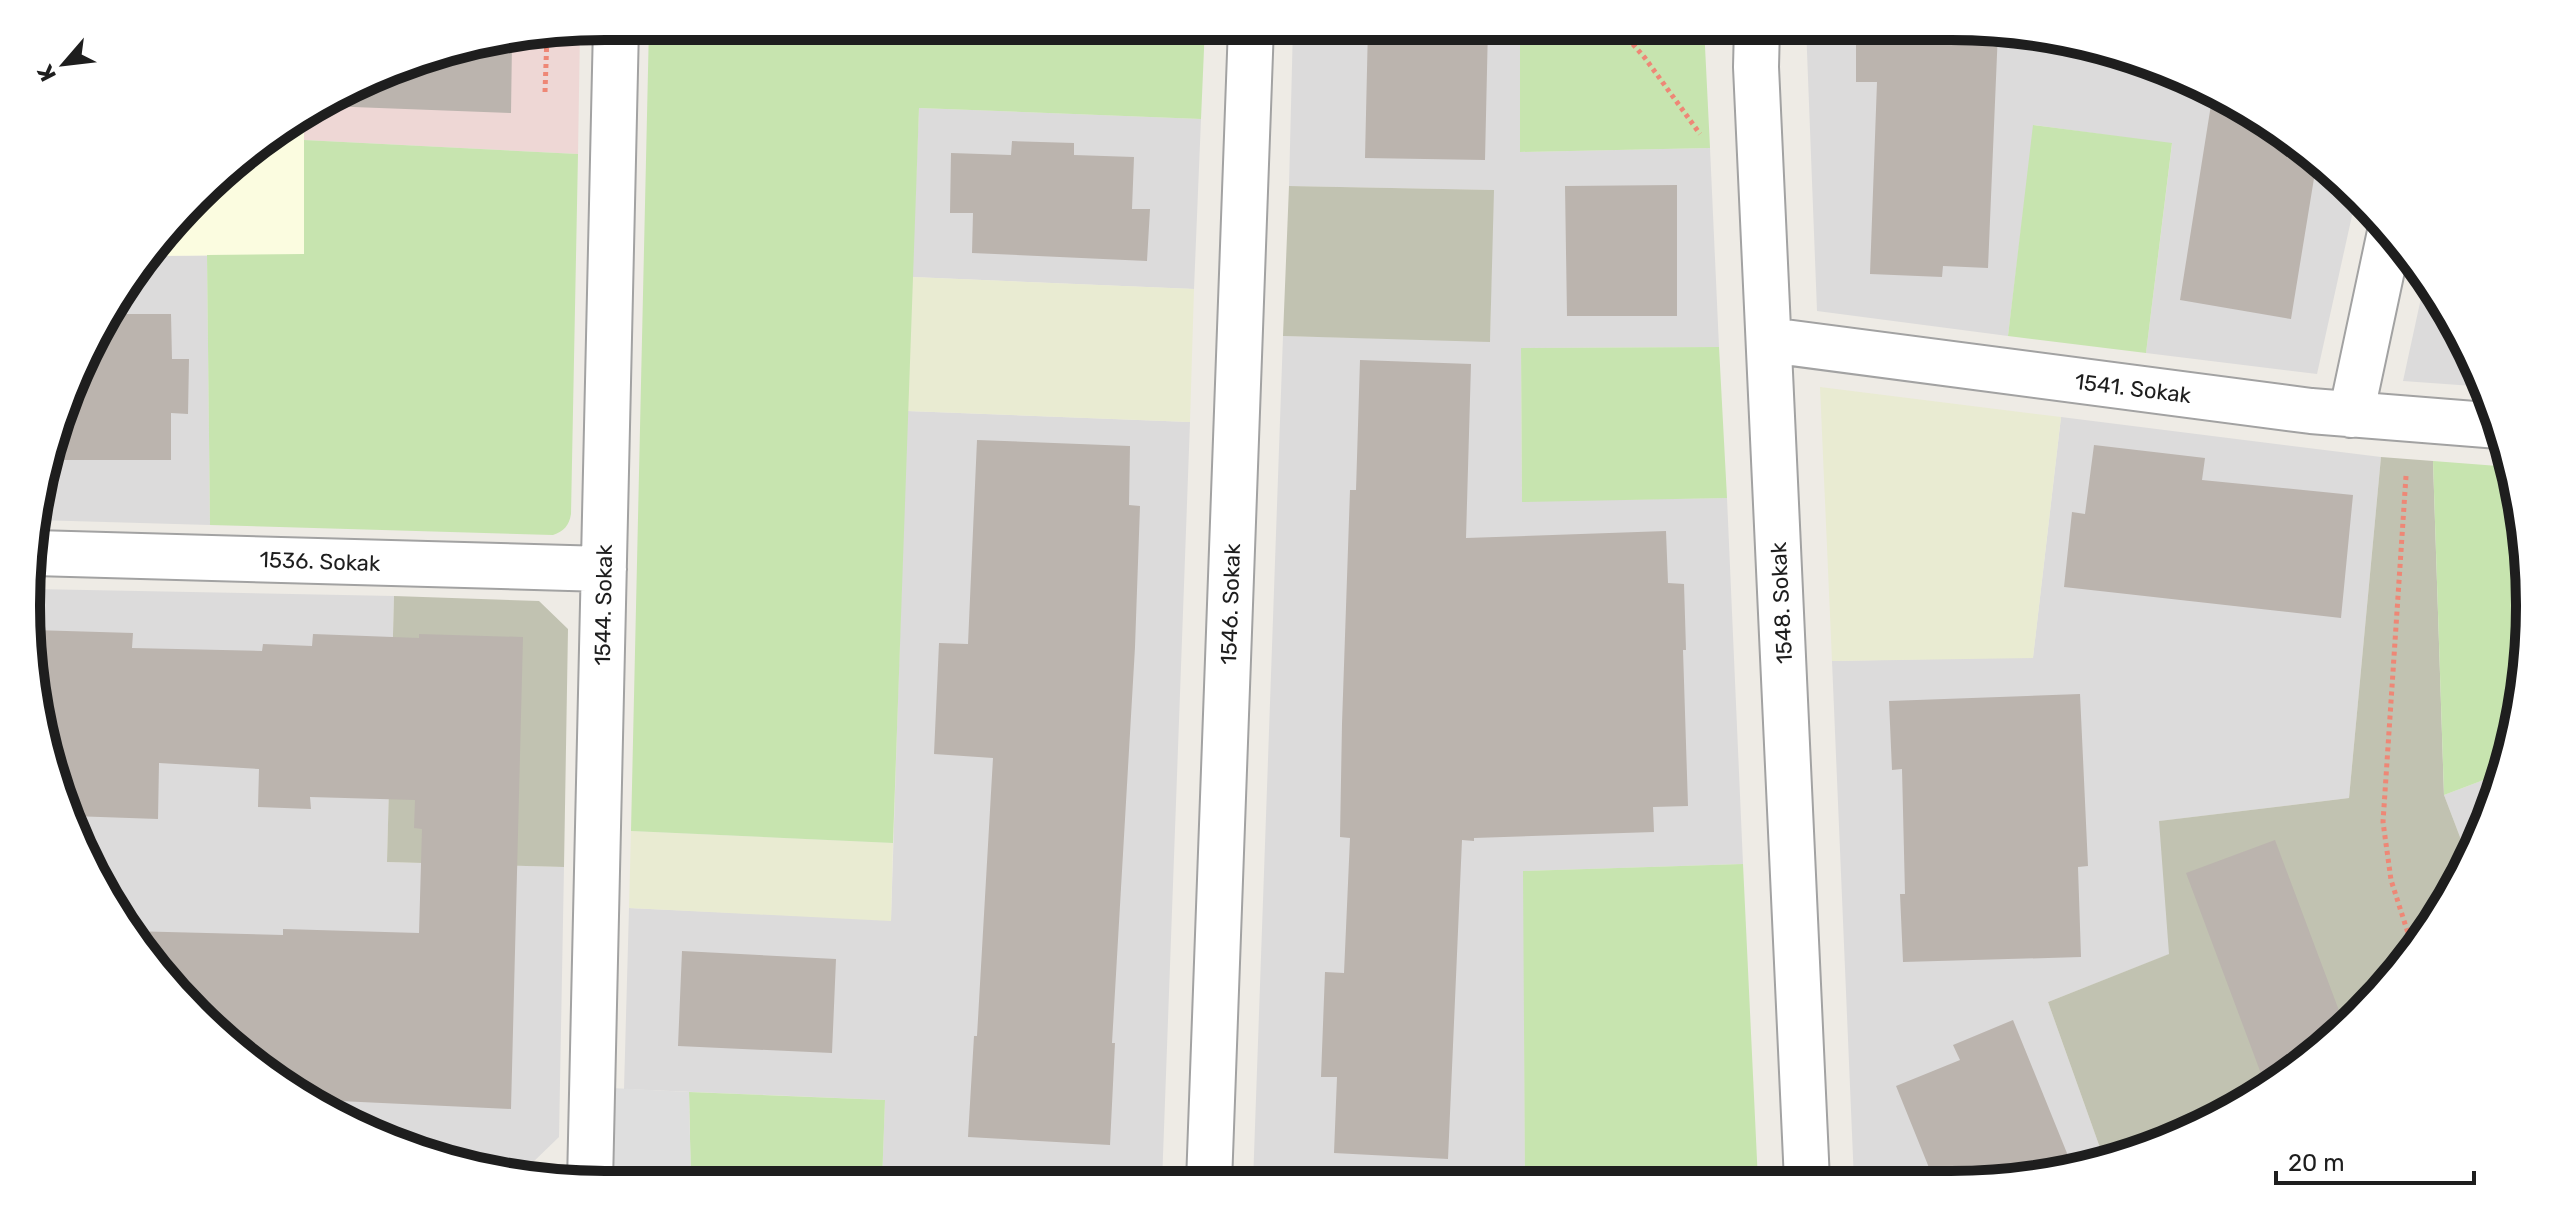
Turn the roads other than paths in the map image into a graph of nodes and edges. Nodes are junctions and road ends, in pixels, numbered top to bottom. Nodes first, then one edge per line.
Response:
1 (616, 40) edge
2 (1250, 40) edge
3 (1758, 40) edge
4 (2387, 246) edge
5 (1769, 340) junction
6 (2351, 415) junction
7 (2486, 425) edge
8 (43, 553) edge
9 (604, 569) junction
10 (590, 1171) edge
11 (1209, 1171) edge
12 (1807, 1171) edge

1 - 9 street, 1544. Sokak
2 - 11 street, 1546. Sokak
3 - 5 street, 1548. Sokak
4 - 6 street
5 - 6 street, 1541. Sokak
5 - 12 street, 1548. Sokak
6 - 7 street, 1541. Sokak
8 - 9 street, 1536. Sokak
9 - 10 street, 1544. Sokak

